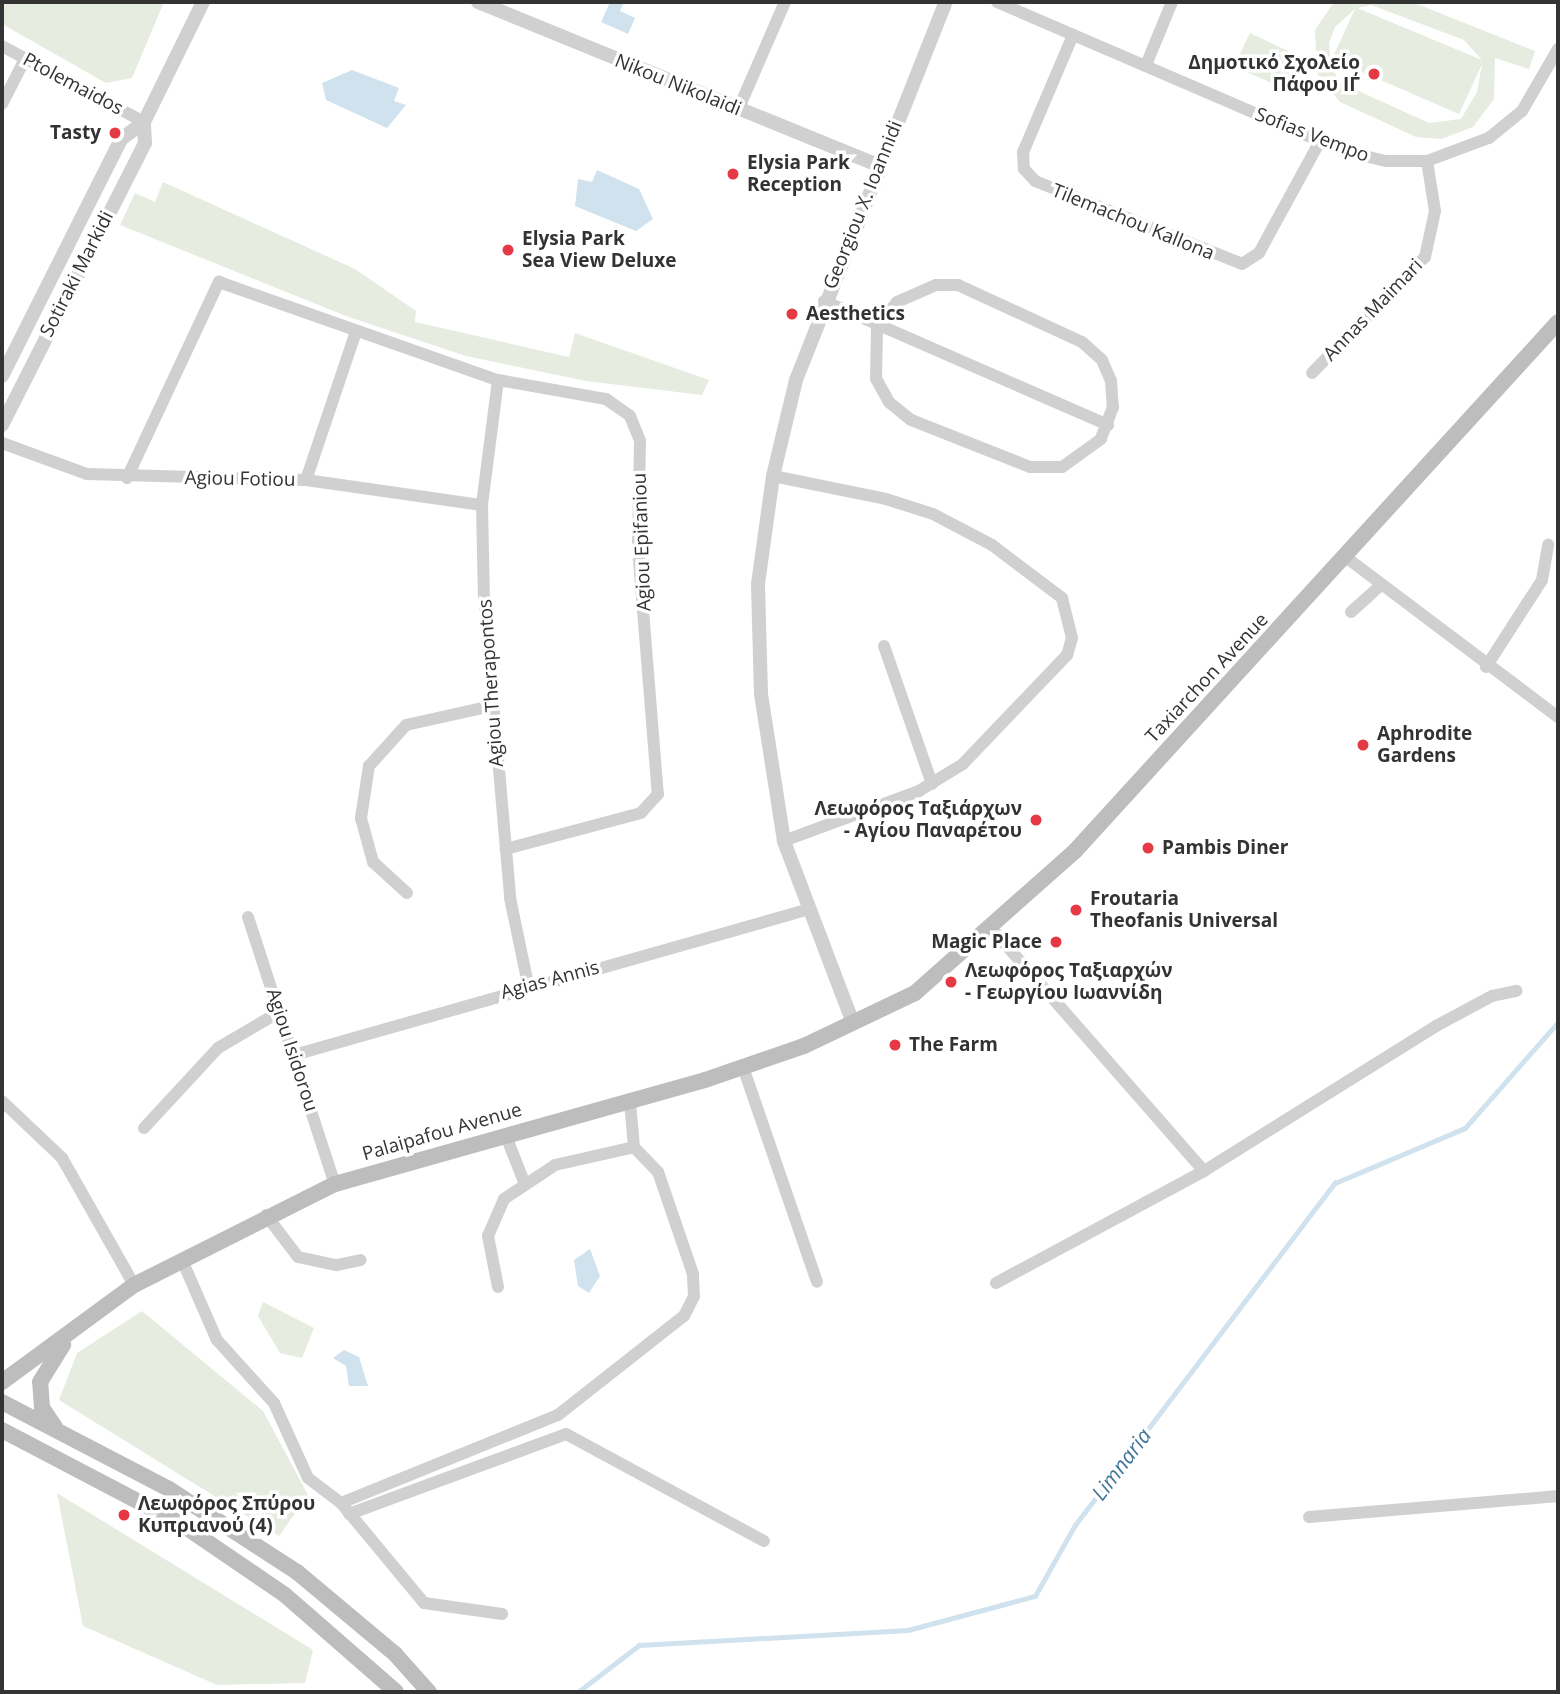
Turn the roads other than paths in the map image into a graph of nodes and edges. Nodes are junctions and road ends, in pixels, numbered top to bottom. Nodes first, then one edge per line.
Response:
1 (203, 2) edge
2 (478, 2) edge
3 (785, 2) edge
4 (946, 2) edge
5 (997, 2) edge
6 (1172, 2) edge
7 (1073, 35) junction
8 (2, 46) edge
9 (1558, 49) edge
10 (25, 59) junction
11 (1146, 65) junction
12 (2, 104) edge
13 (738, 110) junction
14 (144, 122) junction
15 (1320, 141) junction
16 (1427, 161) junction
17 (879, 166) junction
18 (824, 301) junction
19 (1558, 322) edge
20 (877, 327) junction
21 (355, 334) junction
22 (1312, 373) dead end
23 (2, 376) edge
24 (498, 380) junction
25 (2, 425) edge
26 (1108, 425) junction
27 (2, 443) edge
28 (773, 476) junction
29 (127, 478) junction
30 (306, 480) junction
31 (482, 505) junction
32 (1548, 545) dead end
33 (1347, 558) junction
34 (1380, 586) junction
35 (1351, 612) dead end
36 (884, 646) dead end
37 (1486, 667) junction
38 (491, 706) junction
39 (1558, 717) edge
40 (932, 784) junction
41 (784, 841) junction
42 (506, 849) junction
43 (407, 893) dead end
44 (806, 910) junction
45 (248, 917) dead end
46 (992, 929) junction
47 (528, 984) junction
48 (1516, 991) dead end
49 (279, 1012) junction
50 (853, 1023) junction
51 (295, 1055) junction
52 (743, 1067) junction
53 (2, 1101) edge
54 (630, 1102) junction
55 (144, 1128) dead end
56 (506, 1136) junction
57 (634, 1147) junction
58 (1204, 1171) junction
59 (524, 1182) junction
60 (335, 1184) junction
61 (266, 1214) junction
62 (182, 1260) junction
63 (360, 1260) dead end
64 (817, 1282) dead end
65 (996, 1283) dead end
66 (134, 1285) junction
67 (498, 1287) dead end
68 (68, 1337) junction
69 (2, 1382) edge
70 (2, 1402) edge
71 (2, 1430) edge
72 (57, 1430) junction
73 (498, 1439) junction
74 (512, 1452) junction
75 (1558, 1496) edge
76 (345, 1509) junction
77 (1309, 1517) dead end
78 (764, 1541) dead end
79 (502, 1614) dead end
80 (396, 1692) edge
81 (429, 1692) edge

1 - 14 street, Sotiraki Markidi
2 - 13 street, Nikou Nikolaidi
3 - 13 street
4 - 17 street, Georgiou X. Ioannidi
5 - 7 street, Sofias Vempo
6 - 11 street
7 - 11 street, Sofias Vempo
7 - 15 street, Tilemachou Kallona
8 - 10 street, Ptolemaidos
9 - 16 street, Sofias Vempo
10 - 12 street
10 - 14 street, Ptolemaidos
11 - 15 street, Sofias Vempo
13 - 17 street, Nikou Nikolaidi
14 - 23 street, Sotiraki Markidi
14 - 25 street, Sotiraki Markidi
15 - 16 street, Sofias Vempo
16 - 22 street, Annas Maimari
17 - 18 street, Georgiou X. Ioannidi
18 - 20 street
18 - 28 street, Georgiou X. Ioannidi
19 - 33 main road, Taxiarchon Avenue
20 - 26 street
20 - 26 street
20 - 26 street
21 - 24 street, Agiou Epifaniou
21 - 29 street, Agiou Epifaniou
21 - 30 street
24 - 31 street, Agiou Therapontos
24 - 42 street, Agiou Epifaniou
27 - 29 street, Agiou Fotiou
28 - 40 street
28 - 41 street, Georgiou X. Ioannidi
29 - 30 street, Agiou Fotiou
30 - 31 street, Agiou Fotiou
31 - 38 street, Agiou Therapontos
32 - 37 street
33 - 34 street
33 - 46 main road, Taxiarchon Avenue
34 - 35 street
34 - 37 street
36 - 40 street
37 - 39 street
38 - 42 street, Agiou Therapontos
38 - 43 street
40 - 41 street
41 - 44 street, Georgiou X. Ioannidi
42 - 47 street, Agiou Therapontos
44 - 47 street, Agias Annis
44 - 50 street, Georgiou X. Ioannidi
45 - 49 street, Agiou Isidorou
46 - 50 main road, Taxiarchon Avenue
46 - 58 street
47 - 51 street, Agias Annis
48 - 58 street
49 - 51 street, Agiou Isidorou
49 - 55 street
50 - 52 main road, Palaipafou Avenue
51 - 60 street, Agiou Isidorou
52 - 54 main road, Palaipafou Avenue
52 - 64 street
53 - 66 street
54 - 56 main road, Palaipafou Avenue
54 - 57 street
56 - 59 street
56 - 60 main road, Palaipafou Avenue
57 - 59 street
57 - 73 street
58 - 65 street
59 - 67 street
60 - 61 main road, Palaipafou Avenue
61 - 62 main road, Palaipafou Avenue
61 - 63 street
62 - 66 main road, Palaipafou Avenue
62 - 76 street
66 - 68 main road, Palaipafou Avenue
68 - 69 main road, Palaipafou Avenue
68 - 72 main road, Palaipafou Avenue
70 - 72 main road
71 - 80 main road
72 - 81 main road
73 - 74 street
73 - 76 street
74 - 76 street
74 - 78 street
75 - 77 street
76 - 79 street

